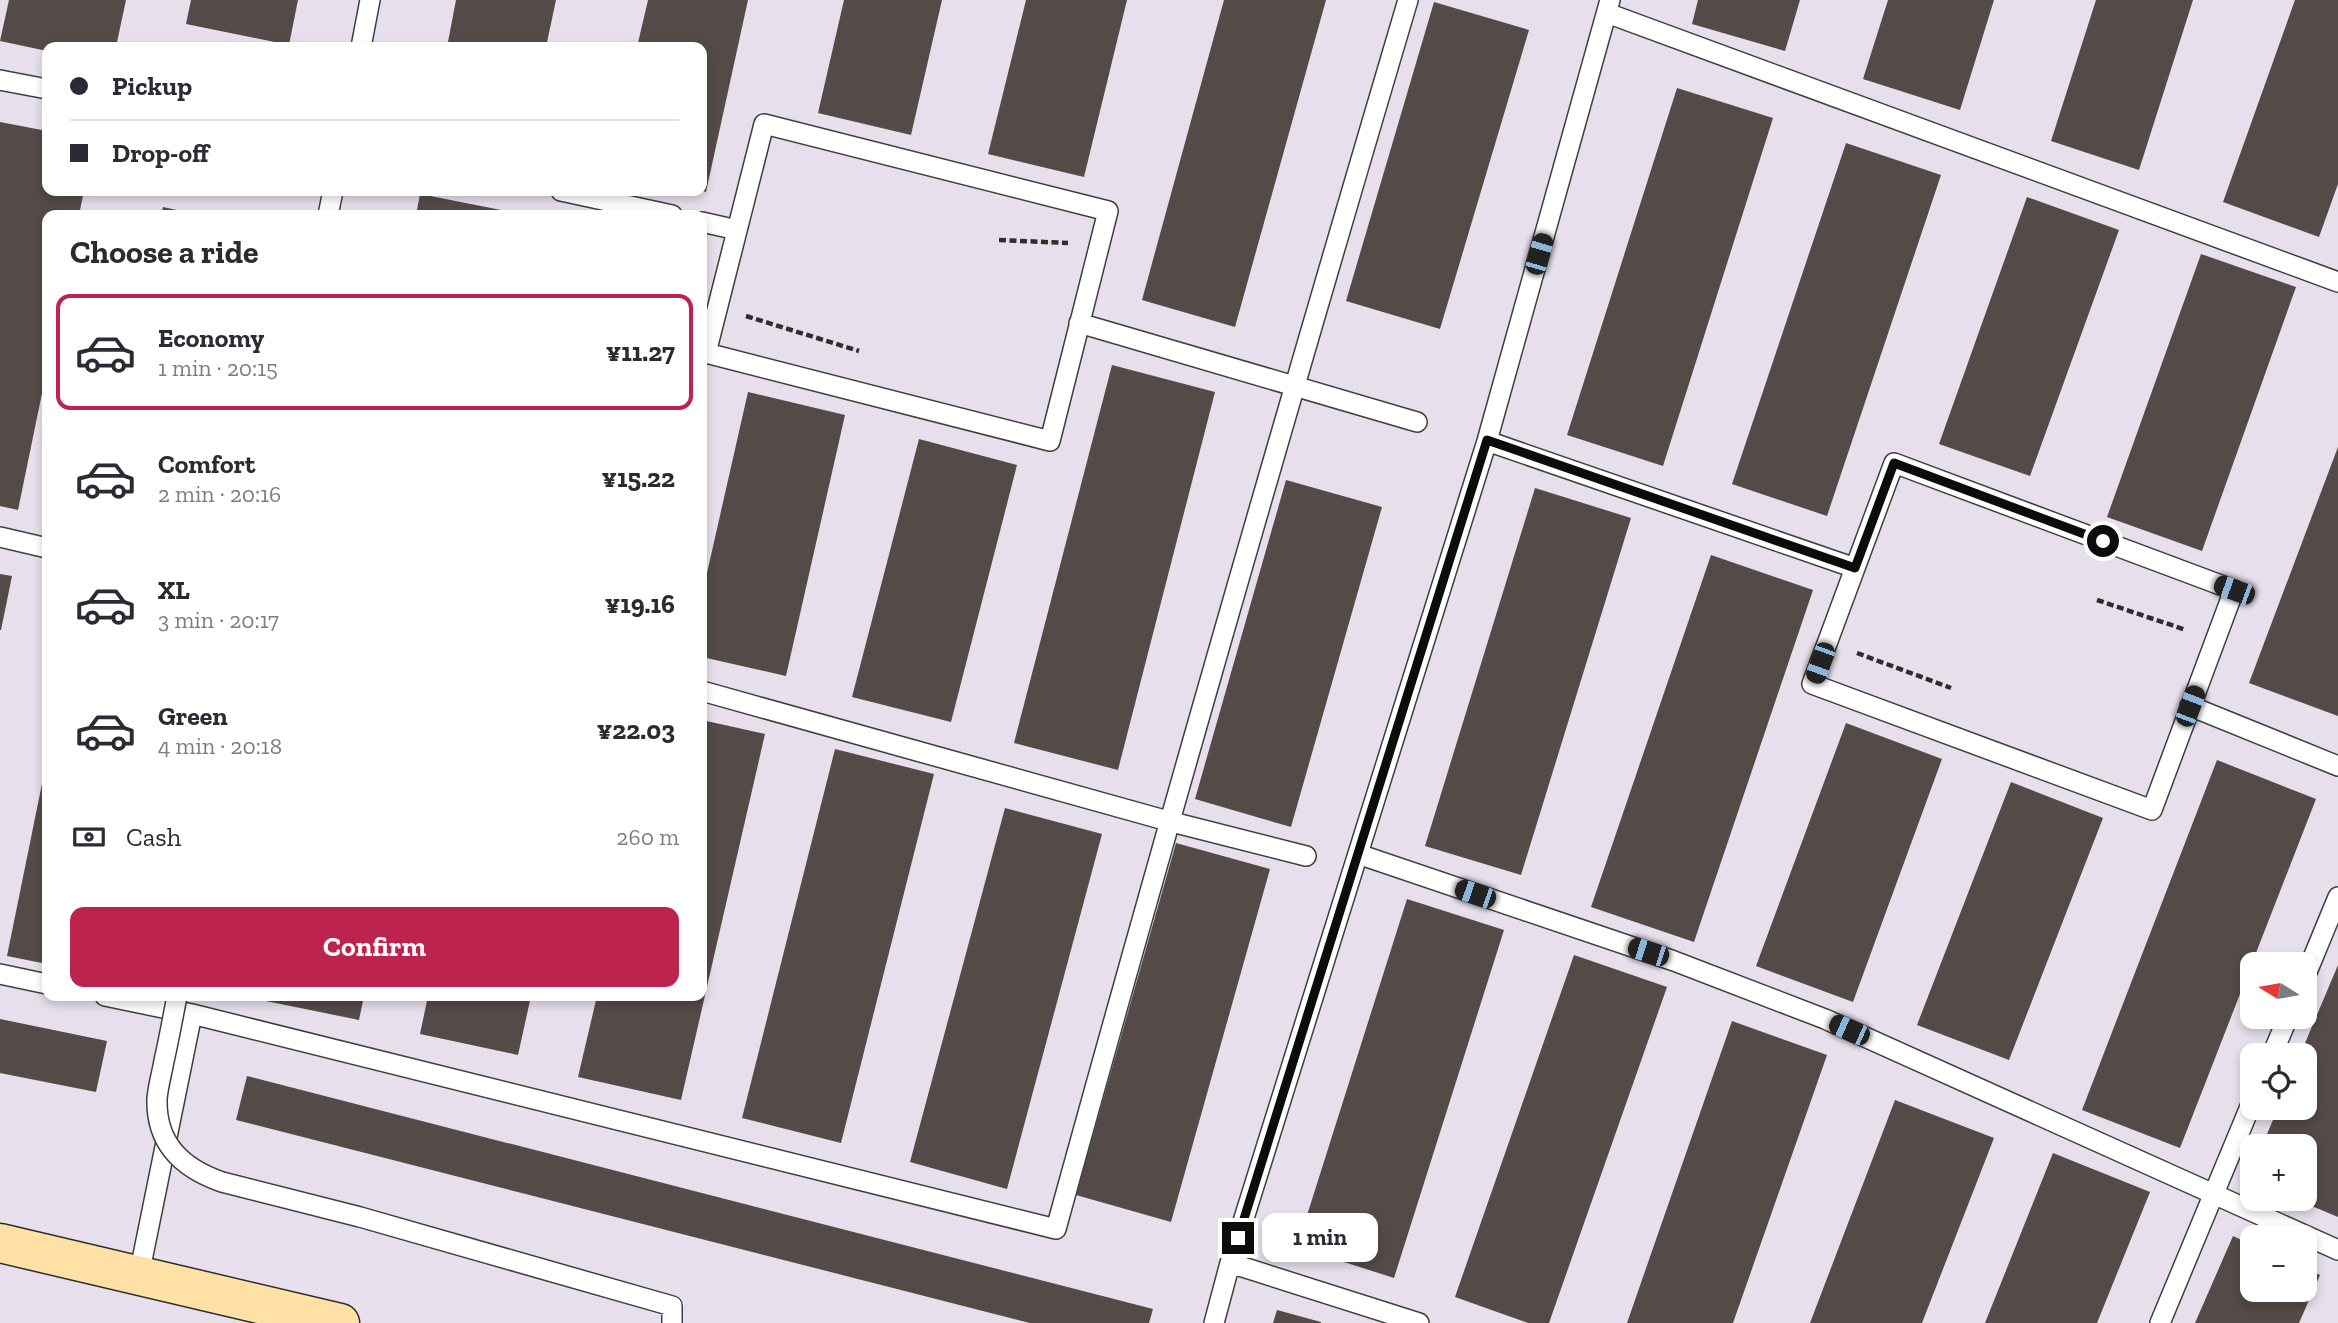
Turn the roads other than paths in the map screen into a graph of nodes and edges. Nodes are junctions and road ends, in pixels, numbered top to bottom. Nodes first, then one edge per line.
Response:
1 (370, 0) edge
2 (1408, 0) edge
3 (1609, 7) edge
4 (361, 42) edge
5 (0, 80) edge
6 (42, 88) edge
7 (584, 196) edge
8 (649, 210) edge
9 (707, 223) edge
10 (737, 230) junction
11 (2338, 282) edge
12 (1079, 323) junction
13 (707, 349) edge
14 (707, 353) edge
15 (1293, 387) junction
16 (1417, 422) dead end
17 (1487, 440) junction
18 (0, 537) edge
19 (42, 547) edge
20 (1855, 568) junction
21 (707, 692) edge
22 (2190, 706) junction
23 (2338, 766) edge
24 (1168, 821) junction
25 (1358, 854) junction
26 (1307, 856) dead end
27 (2338, 897) edge
28 (2315, 952) edge
29 (0, 974) edge
30 (42, 983) edge
31 (129, 1001) edge
32 (176, 1001) edge
33 (192, 1014) junction
34 (2245, 1120) edge
35 (2214, 1194) junction
36 (0, 1242) edge
37 (2338, 1250) edge
38 (1230, 1263) junction
39 (139, 1275) junction
40 (340, 1323) edge
41 (672, 1323) edge
42 (1214, 1323) edge
43 (1419, 1323) edge
44 (2160, 1323) edge

1 - 4 lane
2 - 15 lane
3 - 11 lane
3 - 17 lane
5 - 6 lane
7 - 8 lane
9 - 10 lane
10 - 12 lane
10 - 13 lane
12 - 14 lane
12 - 15 lane
15 - 16 lane
15 - 24 lane
17 - 20 lane
17 - 25 lane
18 - 19 lane
20 - 22 lane
20 - 22 lane
21 - 24 lane
22 - 23 lane
24 - 26 lane
24 - 33 lane
25 - 35 lane
25 - 38 lane
27 - 28 lane
29 - 30 lane
31 - 33 lane
32 - 41 lane, bridge
33 - 39 lane
34 - 35 lane
35 - 37 lane
35 - 44 lane
36 - 39 street
38 - 42 lane
38 - 43 lane
39 - 40 street

